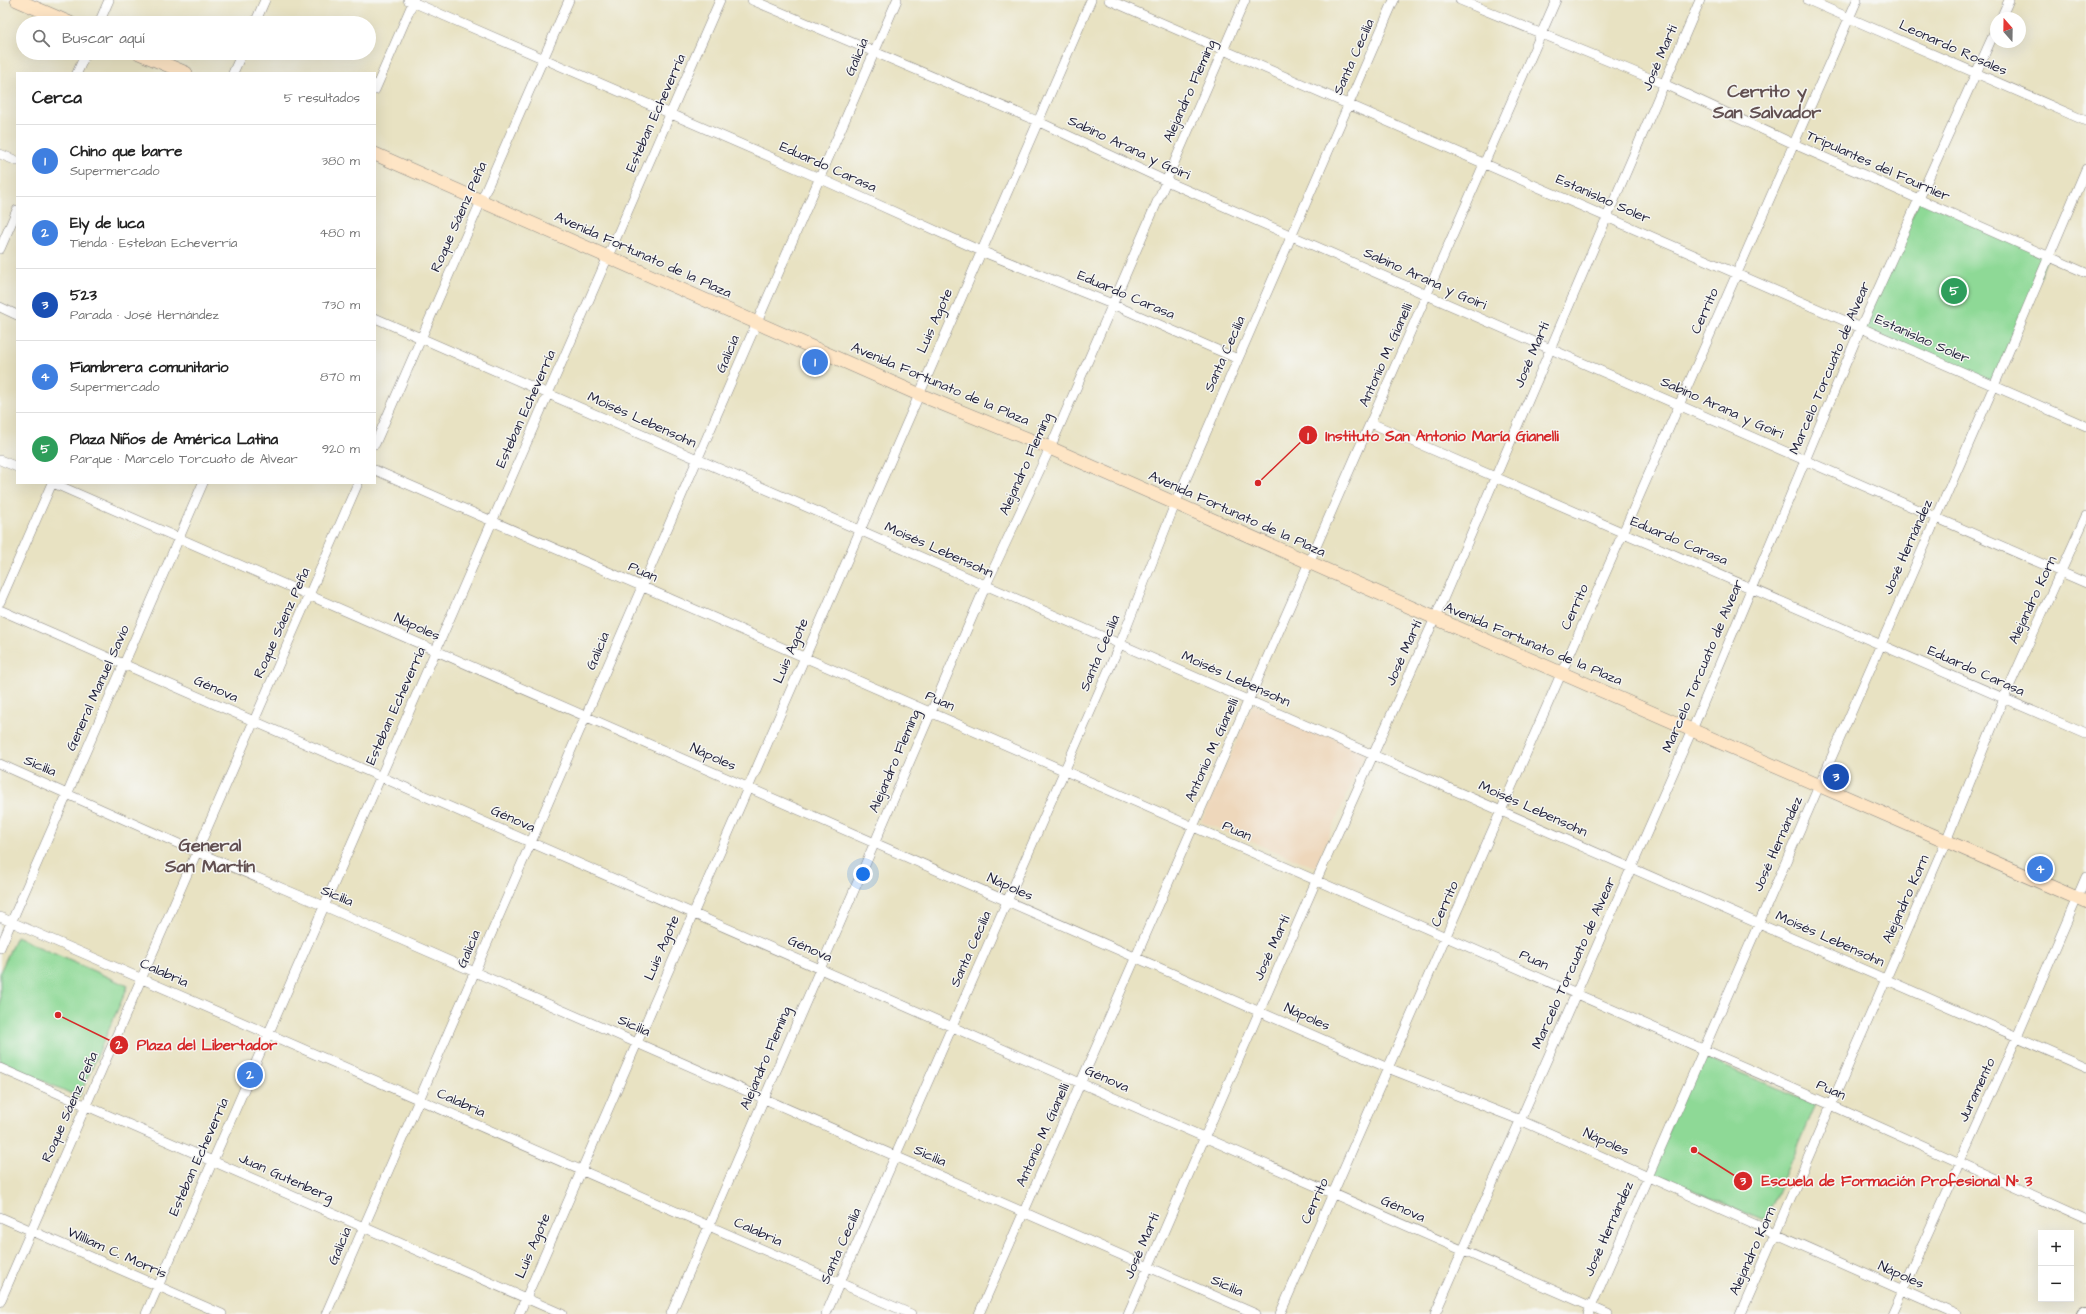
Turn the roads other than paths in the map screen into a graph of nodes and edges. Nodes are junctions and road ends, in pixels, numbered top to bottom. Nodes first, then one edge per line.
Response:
1 (17, 0) edge
2 (109, 0) edge
3 (265, 0) edge
4 (569, 0) edge
5 (720, 0) edge
6 (752, 0) edge
7 (897, 0) edge
8 (1091, 0) edge
9 (1109, 0) edge
10 (1245, 0) edge
11 (1394, 0) edge
12 (1460, 0) edge
13 (1556, 0) edge
14 (1700, 0) edge
15 (1808, 0) edge
16 (1857, 0) edge
17 (2009, 0) edge
18 (412, 1) edge
19 (2004, 12) edge
20 (54, 16) edge
21 (102, 16) edge
22 (258, 16) edge
23 (1849, 18) junction
24 (1542, 35) junction
25 (1990, 42) edge
26 (1223, 49) junction
27 (874, 53) junction
28 (543, 59) junction
29 (83, 60) edge
30 (155, 60) edge
31 (239, 60) edge
32 (77, 72) edge
33 (184, 72) edge
34 (233, 72) edge
35 (1976, 73) junction
36 (1664, 84) junction
37 (376, 88) edge
38 (1349, 104) junction
39 (670, 114) junction
40 (1037, 121) junction
41 (2086, 121) edge
42 (1794, 144) junction
43 (0, 154) edge
44 (376, 154) edge
45 (16, 161) edge
46 (1485, 163) junction
47 (2086, 169) edge
48 (819, 178) junction
49 (1166, 181) junction
50 (1920, 199) junction
51 (481, 202) junction
52 (16, 212) edge
53 (1607, 216) junction
54 (1292, 236) junction
55 (0, 249) edge
56 (981, 251) junction
57 (2048, 256) junction
58 (608, 257) junction
59 (1737, 273) junction
60 (2086, 273) edge
61 (1427, 295) junction
62 (1112, 304) junction
63 (0, 307) edge
64 (16, 314) edge
65 (376, 318) edge
66 (757, 322) junction
67 (1861, 327) junction
68 (421, 338) junction
69 (1550, 349) junction
70 (1238, 359) junction
71 (1994, 386) junction
72 (548, 394) junction
73 (918, 394) junction
74 (1679, 405) junction
75 (1371, 423) junction
76 (2086, 426) edge
77 (376, 442) edge
78 (1050, 448) junction
79 (697, 459) junction
80 (0, 460) edge
81 (1806, 460) junction
82 (16, 467) edge
83 (376, 470) edge
84 (1495, 477) junction
85 (53, 484) edge
86 (55, 484) edge
87 (203, 484) edge
88 (358, 484) edge
89 (1175, 504) junction
90 (2086, 516) edge
91 (1936, 518) junction
92 (492, 522) junction
93 (859, 530) junction
94 (1623, 532) junction
95 (179, 538) junction
96 (1310, 563) junction
97 (2061, 572) junction
98 (2086, 583) edge
99 (986, 585) junction
100 (642, 587) junction
101 (1752, 588) junction
102 (309, 595) junction
103 (0, 602) edge
104 (0, 610) edge
105 (1435, 618) junction
106 (1120, 644) junction
107 (1880, 644) junction
108 (436, 651) junction
109 (804, 657) junction
110 (124, 664) junction
111 (1561, 673) junction
112 (2004, 698) junction
113 (1249, 700) junction
114 (931, 713) junction
115 (586, 716) junction
116 (254, 721) junction
117 (1692, 730) junction
118 (2086, 734) edge
119 (1374, 755) junction
120 (0, 764) edge
121 (1064, 771) junction
122 (381, 776) junction
123 (1819, 785) junction
124 (747, 787) junction
125 (68, 793) junction
126 (1501, 811) junction
127 (1193, 827) junction
128 (531, 842) junction
129 (1946, 842) junction
130 (874, 843) junction
131 (196, 852) junction
132 (1632, 868) junction
133 (2086, 877) edge
134 (1316, 881) junction
135 (2082, 900) edge
136 (1007, 901) junction
137 (324, 906) junction
138 (693, 913) junction
139 (0, 916) edge
140 (12, 922) junction
141 (1758, 924) junction
142 (1446, 937) junction
143 (0, 948) edge
144 (1136, 957) junction
145 (820, 969) junction
146 (474, 972) junction
147 (141, 979) junction
148 (1886, 979) junction
149 (1576, 994) junction
150 (1259, 1012) junction
151 (952, 1027) junction
152 (268, 1034) junction
153 (2017, 1037) junction
154 (637, 1043) junction
155 (1703, 1049) junction
156 (2086, 1067) edge
157 (0, 1068) edge
158 (1388, 1068) junction
159 (1081, 1083) junction
160 (764, 1098) junction
161 (419, 1100) junction
162 (1831, 1105) junction
163 (86, 1106) junction
164 (1520, 1120) junction
165 (1205, 1137) junction
166 (895, 1156) junction
167 (213, 1162) junction
168 (1958, 1163) junction
169 (581, 1170) junction
170 (1648, 1176) junction
171 (1333, 1194) junction
172 (1024, 1212) junction
173 (2085, 1216) edge
174 (0, 1217) edge
175 (709, 1226) junction
176 (363, 1227) junction
177 (31, 1230) junction
178 (1776, 1232) junction
179 (1463, 1250) junction
180 (1148, 1267) junction
181 (840, 1283) junction
182 (158, 1286) junction
183 (1901, 1291) junction
184 (526, 1298) junction
185 (0, 1302) edge
186 (1589, 1310) edge
187 (2086, 1312) edge
188 (146, 1314) edge
189 (222, 1314) edge
190 (326, 1314) edge
191 (519, 1314) edge
192 (562, 1314) edge
193 (671, 1314) edge
194 (826, 1314) edge
195 (911, 1314) edge
196 (979, 1314) edge
197 (1128, 1314) edge
198 (1256, 1314) edge
199 (1280, 1314) edge
200 (1435, 1314) edge
201 (1608, 1314) edge
202 (1740, 1314) edge
203 (1891, 1314) edge
204 (1957, 1314) edge
205 (2083, 1314) edge

1 - 20 main road
2 - 21 street
3 - 22 street
4 - 28 street, Roque Sáenz Peña
5 - 39 street, Esteban Echeverría
6 - 27 street, Sabino Arana y Goiri
7 - 27 street, Galicia
8 - 40 street, Luis Agote
9 - 26 street, Estanislao Soler
10 - 26 street, Alejandro Fleming
11 - 38 street, Santa Cecilia
12 - 24 street, Tripulantes del Fournier
13 - 24 street, Antonio M. Gianelli
14 - 36 street, José Martí
15 - 23 street, Leonardo Rosales
16 - 23 street, Cerrito
17 - 19 street
18 - 28 street, Eduardo Carasa
18 - 37 street
23 - 35 street, Leonardo Rosales
23 - 42 street, Cerrito
24 - 36 street, Tripulantes del Fournier
24 - 46 street, Antonio M. Gianelli
25 - 35 street, Marcelo Torcuato de Alvear
26 - 38 street, Estanislao Soler
26 - 49 street, Alejandro Fleming
27 - 40 street, Sabino Arana y Goiri
27 - 48 street, Galicia
28 - 39 street, Eduardo Carasa
28 - 51 street, Roque Sáenz Peña
29 - 32 street
30 - 33 main road
31 - 34 street
35 - 41 street, Leonardo Rosales
35 - 50 street, Marcelo Torcuato de Alvear
36 - 42 street, Tripulantes del Fournier
36 - 53 street, José Martí
38 - 46 street, Estanislao Soler
38 - 54 street, Santa Cecilia
39 - 48 street, Eduardo Carasa
39 - 58 street, Esteban Echeverría
40 - 49 street, Sabino Arana y Goiri
40 - 56 street, Luis Agote
42 - 50 street, Tripulantes del Fournier
42 - 59 street, Cerrito
43 - 45 street
44 - 51 main road, Avenida Fortunato de la Plaza
46 - 53 street, Estanislao Soler
46 - 61 street, Antonio M. Gianelli
47 - 57 street
48 - 56 street, Eduardo Carasa
48 - 66 street, Galicia
49 - 54 street, Sabino Arana y Goiri
49 - 62 street, Alejandro Fleming
50 - 57 street, Tripulantes del Fournier
50 - 67 street, Marcelo Torcuato de Alvear
51 - 58 main road, Avenida Fortunato de la Plaza
51 - 68 street, Roque Sáenz Peña
52 - 55 street
53 - 59 street, Estanislao Soler
53 - 69 street, José Martí
54 - 61 street, Sabino Arana y Goiri
54 - 70 street, Santa Cecilia
56 - 62 street, Eduardo Carasa
56 - 73 street, Luis Agote
57 - 60 street, Tripulantes del Fournier
57 - 71 street, José Hernández
58 - 66 main road, Avenida Fortunato de la Plaza
58 - 72 street, Esteban Echeverría
59 - 67 street, Estanislao Soler
59 - 74 street, Cerrito
61 - 69 street, Sabino Arana y Goiri
61 - 75 street, Antonio M. Gianelli
62 - 70 street, Eduardo Carasa
62 - 78 street, Alejandro Fleming
63 - 64 street
65 - 68 street, Moisés Lebensohn
66 - 73 main road, Avenida Fortunato de la Plaza
66 - 79 street, Galicia
67 - 71 street, Estanislao Soler
67 - 81 street, Marcelo Torcuato de Alvear
68 - 72 street, Moisés Lebensohn
68 - 77 street, Roque Sáenz Peña
69 - 74 street, Sabino Arana y Goiri
69 - 84 street, José Martí
70 - 89 street, Santa Cecilia
71 - 76 street, Estanislao Soler
71 - 91 street, José Hernández
72 - 79 street, Moisés Lebensohn
72 - 92 street, Esteban Echeverría
73 - 78 main road, Avenida Fortunato de la Plaza
73 - 93 street, Luis Agote
74 - 81 street, Sabino Arana y Goiri
74 - 94 street, Cerrito
75 - 84 street, Eduardo Carasa
75 - 96 street, Antonio M. Gianelli
78 - 89 main road, Avenida Fortunato de la Plaza
78 - 99 street, Alejandro Fleming
79 - 93 street, Moisés Lebensohn
79 - 100 street, Galicia
80 - 82 street
81 - 91 street, Sabino Arana y Goiri
81 - 101 street, Marcelo Torcuato de Alvear
83 - 92 street, Puan
84 - 94 street, Eduardo Carasa
84 - 105 street, José Martí
85 - 103 street
86 - 95 street, Nápoles
87 - 95 street, General Manuel Savio
88 - 102 street, Roque Sáenz Peña
89 - 96 main road, Avenida Fortunato de la Plaza
89 - 106 street, Santa Cecilia
90 - 97 street, Alejandro Korn
91 - 97 street, Sabino Arana y Goiri
91 - 107 street, José Hernández
92 - 100 street, Puan
92 - 108 street, Esteban Echeverría
93 - 99 street, Moisés Lebensohn
93 - 109 street, Luis Agote
94 - 101 street, Eduardo Carasa
94 - 111 street, Cerrito
95 - 102 street, Nápoles
95 - 110 street, General Manuel Savio
96 - 105 main road, Avenida Fortunato de la Plaza
96 - 113 street, Antonio M. Gianelli
97 - 98 street, Sabino Arana y Goiri
97 - 112 street, Alejandro Korn
99 - 106 street, Moisés Lebensohn
99 - 114 street, Alejandro Fleming
100 - 109 street, Puan
100 - 115 street, Galicia
101 - 107 street, Eduardo Carasa
101 - 117 street, Marcelo Torcuato de Alvear
102 - 108 street, Nápoles
102 - 116 street, Roque Sáenz Peña
104 - 110 street, Génova
105 - 111 main road, Avenida Fortunato de la Plaza
105 - 119 street, José Martí
106 - 113 street, Moisés Lebensohn
106 - 121 street, Santa Cecilia
107 - 112 street, Eduardo Carasa
107 - 123 street, José Hernández
108 - 115 street, Nápoles
108 - 122 street, Esteban Echeverría
109 - 114 street, Puan
109 - 124 street, Luis Agote
110 - 116 street, Génova
110 - 125 street, General Manuel Savio
111 - 117 main road, Avenida Fortunato de la Plaza
111 - 126 street, Cerrito
112 - 118 street, Eduardo Carasa
112 - 129 street, Alejandro Korn
113 - 119 street, Moisés Lebensohn
113 - 127 street, Antonio M. Gianelli
114 - 121 street, Puan
114 - 130 street, Alejandro Fleming
115 - 124 street, Nápoles
115 - 128 street, Galicia
116 - 122 street, Génova
116 - 131 street, Roque Sáenz Peña
117 - 123 main road, Avenida Fortunato de la Plaza
117 - 132 street, Marcelo Torcuato de Alvear
119 - 126 street, Moisés Lebensohn
119 - 134 street, José Martí
120 - 125 street, Sicilia
121 - 127 street, Puan
121 - 136 street, Santa Cecilia
122 - 128 street, Génova
122 - 137 street, Esteban Echeverría
123 - 129 main road, Avenida Fortunato de la Plaza
123 - 141 street, José Hernández
124 - 130 street, Nápoles
124 - 138 street, Luis Agote
125 - 131 street, Sicilia
125 - 140 street, General Manuel Savio
126 - 132 street, Moisés Lebensohn
126 - 142 street, Cerrito
127 - 134 street, Puan
127 - 144 street, Antonio M. Gianelli
128 - 138 street, Génova
128 - 146 street, Galicia
129 - 135 main road, Avenida Fortunato de la Plaza
129 - 148 street, Alejandro Korn
130 - 136 street, Nápoles
130 - 145 street, Alejandro Fleming
131 - 137 street, Sicilia
131 - 147 street, Roque Sáenz Peña
132 - 141 street, Moisés Lebensohn
132 - 149 street, Marcelo Torcuato de Alvear
133 - 135 street, Juramento
134 - 142 street, Puan
134 - 150 street, José Martí
135 - 153 street, Juramento
136 - 144 street, Nápoles
136 - 151 street, Santa Cecilia
137 - 146 street, Sicilia
137 - 152 street, Esteban Echeverría
138 - 145 street, Génova
138 - 154 street, Luis Agote
139 - 140 street, Calabria
140 - 143 street, General Manuel Savio
140 - 147 street, Calabria
141 - 148 street, Moisés Lebensohn
141 - 155 street, José Hernández
142 - 149 street, Puan
142 - 158 street, Cerrito
144 - 150 street, Nápoles
144 - 159 street, Antonio M. Gianelli
145 - 151 street, Génova
145 - 160 street, Alejandro Fleming
146 - 154 street, Sicilia
146 - 161 street, Galicia
147 - 152 street, Calabria
147 - 163 street, Roque Sáenz Peña
148 - 153 street, Moisés Lebensohn
148 - 162 street, Alejandro Korn
149 - 155 street, Puan
149 - 164 street, Marcelo Torcuato de Alvear
150 - 158 street, Nápoles
150 - 165 street, José Martí
151 - 159 street, Génova
151 - 166 street, Santa Cecilia
152 - 161 street, Calabria
152 - 167 street, Esteban Echeverría
153 - 156 street, Moisés Lebensohn
153 - 168 street, Juramento
154 - 160 street, Sicilia
154 - 169 street, Luis Agote
155 - 162 street, Puan
155 - 170 street, José Hernández
157 - 163 street, Juan Gutenberg
158 - 164 street, Nápoles
158 - 171 street, Cerrito
159 - 165 street, Génova
159 - 172 street, Antonio M. Gianelli
160 - 166 street, Sicilia
160 - 175 street, Alejandro Fleming
161 - 169 street, Calabria
161 - 176 street, Galicia
162 - 168 street, Puan
162 - 178 street, Alejandro Korn
163 - 167 street, Juan Gutenberg
163 - 177 street, Roque Sáenz Peña
164 - 170 street, Nápoles
164 - 179 street, Marcelo Torcuato de Alvear
165 - 171 street, Génova
165 - 180 street, José Martí
166 - 172 street, Sicilia
166 - 181 street, Santa Cecilia
167 - 176 street, Juan Gutenberg
167 - 182 street, Esteban Echeverría
168 - 173 street, Puan
168 - 183 street, Juramento
169 - 175 street, Calabria
169 - 184 street, Luis Agote
170 - 178 street, Nápoles
170 - 186 street, José Hernández
171 - 179 street, Génova
171 - 199 street, Cerrito
172 - 180 street, Sicilia
172 - 196 street, Antonio M. Gianelli
174 - 177 street, William C. Morris
175 - 181 street, Calabria
175 - 193 street, Alejandro Fleming
176 - 184 street, Juan Gutenberg
176 - 190 street, Galicia
177 - 182 street, William C. Morris
177 - 185 street, Roque Sáenz Peña
178 - 183 street, Nápoles
178 - 202 street, Alejandro Korn
179 - 186 street, Génova
179 - 200 street, Marcelo Torcuato de Alvear
180 - 197 street, José Martí
180 - 198 street, Sicilia
181 - 194 street, Santa Cecilia
181 - 195 street, Calabria
182 - 188 street, Esteban Echeverría
182 - 189 street, William C. Morris
183 - 203 street, Juramento
183 - 204 street, Nápoles
184 - 191 street, Luis Agote
184 - 192 street, Juan Gutenberg
186 - 201 street, Génova
187 - 205 street

